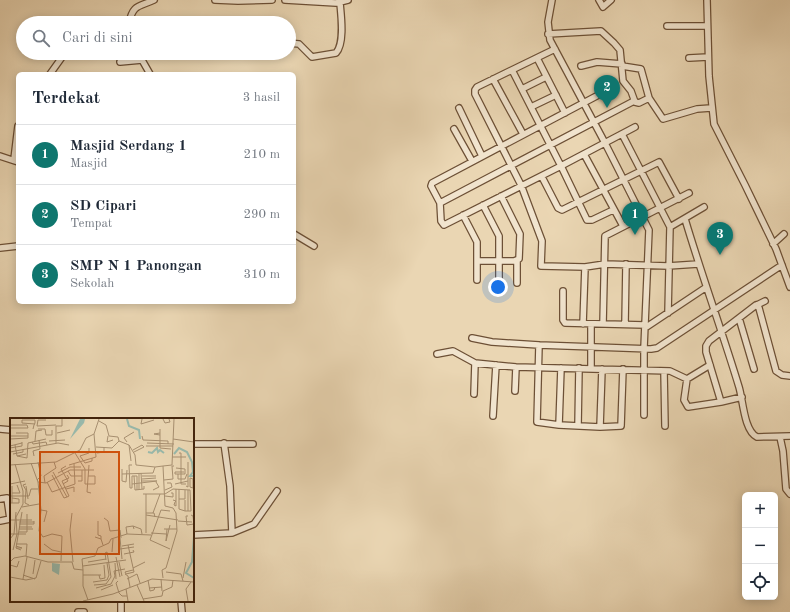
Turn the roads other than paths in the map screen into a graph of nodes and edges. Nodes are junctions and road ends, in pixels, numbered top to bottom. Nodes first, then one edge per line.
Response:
1 (154, 0) edge
2 (215, 0) edge
3 (272, 0) edge
4 (285, 0) edge
5 (348, 0) edge
6 (552, 0) edge
7 (599, 0) edge
8 (610, 0) edge
9 (707, 0) edge
10 (340, 3) junction
11 (132, 16) edge
12 (668, 26) dead end
13 (707, 26) junction
14 (548, 34) junction
15 (296, 44) edge
16 (555, 49) junction
17 (708, 57) junction
18 (537, 58) junction
19 (689, 58) dead end
20 (60, 60) edge
21 (142, 60) joint
22 (120, 62) dead end
23 (622, 65) junction
24 (581, 66) dead end
25 (512, 70) junction
26 (51, 72) edge
27 (149, 72) edge
28 (546, 77) junction
29 (493, 79) junction
30 (522, 89) junction
31 (606, 91) dead end
32 (556, 95) junction
33 (649, 98) junction
34 (634, 101) junction
35 (584, 103) junction
36 (459, 108) dead end
37 (531, 108) junction
38 (711, 108) junction
39 (565, 113) junction
40 (594, 123) junction
41 (540, 126) junction
42 (635, 127) dead end
43 (454, 130) dead end
44 (523, 134) junction
45 (622, 134) junction
46 (605, 143) junction
47 (502, 146) junction
48 (550, 146) junction
49 (584, 154) junction
50 (0, 156) edge
51 (482, 156) junction
52 (16, 161) edge
53 (472, 161) junction
54 (512, 164) junction
55 (560, 166) junction
56 (641, 171) junction
57 (542, 177) junction
58 (623, 180) junction
59 (521, 185) junction
60 (603, 190) junction
61 (689, 193) dead end
62 (502, 196) junction
63 (679, 198) junction
64 (578, 203) junction
65 (440, 204) junction
66 (483, 205) junction
67 (660, 207) junction
68 (704, 207) dead end
69 (613, 210) junction
70 (463, 215) junction
71 (643, 216) junction
72 (684, 219) junction
73 (623, 226) junction
74 (670, 227) junction
75 (784, 234) dead end
76 (296, 235) edge
77 (773, 244) junction
78 (16, 246) edge
79 (314, 246) dead end
80 (0, 248) edge
81 (518, 260) junction
82 (477, 261) junction
83 (499, 261) junction
84 (605, 264) junction
85 (626, 264) junction
86 (698, 264) junction
87 (647, 265) junction
88 (782, 265) junction
89 (585, 266) junction
90 (668, 266) junction
91 (499, 278) dead end
92 (477, 280) dead end
93 (517, 283) dead end
94 (790, 287) edge
95 (705, 288) junction
96 (563, 291) dead end
97 (765, 301) dead end
98 (757, 305) junction
99 (714, 309) junction
100 (668, 313) junction
101 (738, 318) junction
102 (583, 324) junction
103 (591, 324) junction
104 (603, 324) junction
105 (625, 324) junction
106 (645, 326) junction
107 (722, 332) junction
108 (472, 338) dead end
109 (539, 345) junction
110 (592, 346) junction
111 (644, 348) junction
112 (437, 354) dead end
113 (475, 363) junction
114 (710, 365) junction
115 (496, 366) junction
116 (516, 366) junction
117 (539, 367) junction
118 (561, 368) junction
119 (579, 368) junction
120 (591, 368) junction
121 (602, 369) junction
122 (623, 369) junction
123 (754, 369) dead end
124 (645, 370) junction
125 (664, 371) junction
126 (790, 376) edge
127 (687, 379) junction
128 (515, 391) dead end
129 (474, 394) dead end
130 (742, 397) junction
131 (721, 402) junction
132 (644, 415) dead end
133 (493, 416) dead end
134 (559, 425) junction
135 (578, 426) junction
136 (665, 426) dead end
137 (600, 427) junction
138 (0, 429) edge
139 (10, 430) edge
140 (780, 436) junction
141 (790, 436) edge
142 (224, 443) junction
143 (194, 444) edge
144 (253, 444) dead end
145 (277, 491) dead end
146 (790, 494) edge
147 (0, 499) edge
148 (0, 521) edge
149 (232, 533) junction
150 (194, 535) edge
151 (181, 602) edge
152 (78, 612) edge
153 (84, 612) edge
154 (182, 612) edge

1 - 11 street
2 - 3 street
4 - 10 street
5 - 10 street
6 - 14 street
7 - 8 street
9 - 13 street
10 - 15 street
12 - 13 street
13 - 17 street
14 - 16 street
14 - 23 street
16 - 18 street
16 - 35 street
17 - 19 street
17 - 38 street
18 - 25 street
18 - 28 street
20 - 26 street
21 - 22 street
21 - 27 street
23 - 24 street
23 - 33 street
23 - 34 street
25 - 29 street
25 - 30 street
28 - 30 street
28 - 32 street
29 - 44 street
29 - 47 street
30 - 37 street
31 - 35 street
32 - 37 street
32 - 39 street
33 - 34 street
33 - 38 street
34 - 40 street
35 - 39 street
35 - 40 street
36 - 51 street
37 - 41 street
38 - 77 street
39 - 41 street
40 - 46 street
40 - 48 street
41 - 44 street
41 - 48 street
42 - 45 street
43 - 53 street
44 - 47 street
45 - 46 street
45 - 56 street
46 - 49 street
46 - 58 street
47 - 51 street
47 - 54 street
48 - 54 street
48 - 55 street
49 - 55 street
49 - 60 street
50 - 52 street
51 - 53 street
53 - 65 street
54 - 59 street
54 - 65 street
55 - 57 street
55 - 64 street
56 - 58 street
56 - 63 street
56 - 67 street
57 - 59 street
57 - 64 street
58 - 60 street
58 - 71 street
59 - 62 street
59 - 89 street
60 - 64 street
60 - 69 street
61 - 63 street
62 - 66 street
62 - 81 street
63 - 67 street
64 - 69 street
65 - 70 street
66 - 70 street
66 - 83 street
67 - 71 street
67 - 74 street
68 - 72 street
69 - 73 street
70 - 82 street
71 - 73 street
71 - 87 street
72 - 74 street
72 - 86 street
73 - 84 street
74 - 90 street
75 - 77 street
76 - 79 street
77 - 88 street
78 - 80 street
81 - 83 street
81 - 93 street
82 - 83 street
82 - 92 street
83 - 91 street
84 - 85 street
84 - 89 street
84 - 104 street
85 - 87 street
85 - 105 street
86 - 90 street
86 - 95 street
87 - 90 street
87 - 106 street
88 - 94 street
88 - 99 street
89 - 102 street
90 - 100 street
95 - 99 street
95 - 100 street
96 - 102 street
97 - 98 street
98 - 101 street
98 - 126 street
99 - 107 street
99 - 111 street
100 - 106 street
101 - 107 street
101 - 123 street
102 - 103 street
103 - 104 street
103 - 110 street
104 - 105 street
105 - 106 street
106 - 111 street
107 - 114 street
107 - 130 street
108 - 109 street
109 - 110 street
109 - 117 street
110 - 111 street
110 - 120 street
111 - 124 street
112 - 113 street
113 - 115 street
113 - 129 street
114 - 127 street
114 - 131 street
115 - 116 street
115 - 133 street
116 - 117 street
116 - 128 street
117 - 118 street
117 - 134 street
118 - 119 street
118 - 134 street
119 - 120 street
119 - 135 street
120 - 121 street
121 - 122 street
121 - 137 street
122 - 124 street
122 - 137 street
124 - 125 street
124 - 132 street
125 - 127 street
125 - 136 street
127 - 131 street
130 - 131 street
130 - 140 street
134 - 135 street
135 - 137 street
138 - 139 street
140 - 141 street
140 - 146 street
142 - 143 street
142 - 144 street
142 - 149 street
145 - 149 street
147 - 148 street
149 - 150 street
151 - 154 street
152 - 153 street

